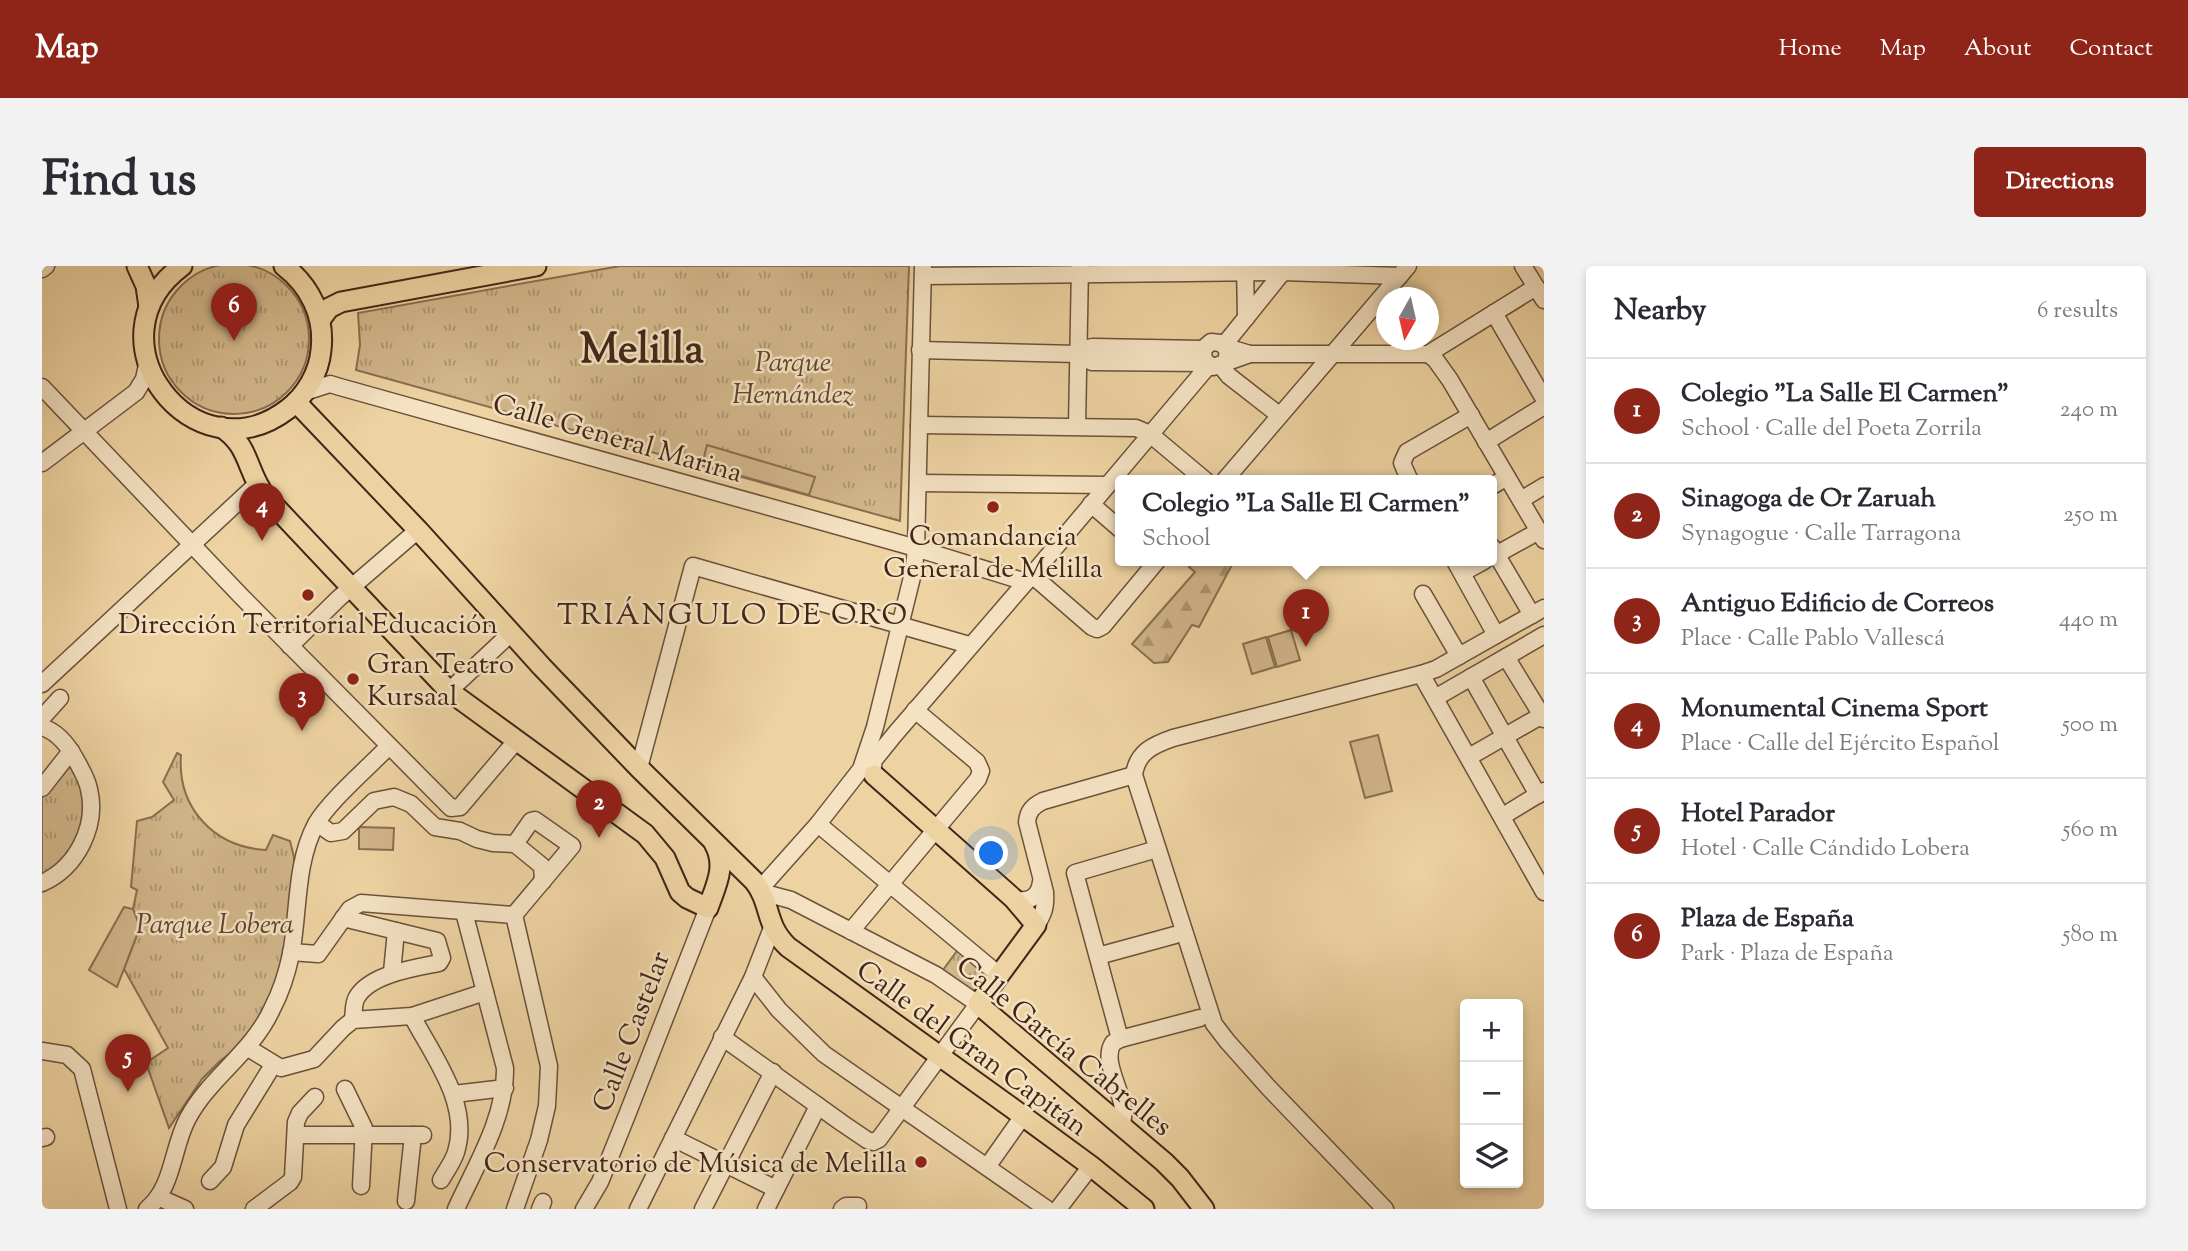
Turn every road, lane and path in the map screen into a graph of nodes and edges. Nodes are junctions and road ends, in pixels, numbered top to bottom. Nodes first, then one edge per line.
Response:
1 (137, 266) edge
2 (182, 266) edge
3 (466, 266) edge
4 (536, 266) edge
5 (1523, 266) edge
6 (290, 268) edge
7 (499, 269) edge
8 (1285, 269) edge
9 (1080, 270) edge
10 (1188, 270) edge
11 (1245, 270) edge
12 (923, 271) edge
13 (1404, 271) edge
14 (308, 292) junction
15 (1540, 294) edge
16 (149, 307) junction
17 (1494, 313) junction
18 (320, 320) junction
19 (1243, 321) junction
20 (920, 350) junction
21 (1250, 354) junction
22 (1332, 354) junction
23 (1428, 354) junction
24 (1078, 355) junction
25 (1216, 356) junction
26 (147, 365) junction
27 (42, 387) edge
28 (162, 394) junction
29 (130, 397) junction
30 (300, 397) junction
31 (1544, 399) edge
32 (1544, 406) edge
33 (1279, 415) junction
34 (1471, 415) junction
35 (919, 425) junction
36 (1077, 426) junction
37 (221, 427) junction
38 (83, 432) junction
39 (1150, 434) junction
40 (1486, 442) junction
41 (42, 463) edge
42 (1199, 475) edge
43 (1229, 475) edge
44 (1407, 475) edge
45 (1507, 477) junction
46 (918, 483) junction
47 (1497, 483) edge
48 (256, 485) junction
49 (1106, 485) junction
50 (1544, 486) edge
51 (1521, 500) junction
52 (1091, 504) junction
53 (1115, 524) edge
54 (418, 530) junction
55 (1541, 536) edge
56 (192, 544) junction
57 (916, 548) junction
58 (1497, 553) edge
59 (1497, 562) edge
60 (1153, 566) edge
61 (1458, 567) edge
62 (1029, 579) junction
63 (351, 587) junction
64 (1423, 594) dead end
65 (1538, 612) edge
66 (900, 626) junction
67 (511, 634) junction
68 (1496, 635) junction
69 (1544, 635) edge
70 (970, 645) junction
71 (290, 646) junction
72 (1459, 656) junction
73 (1506, 657) junction
74 (1422, 674) junction
75 (1471, 677) junction
76 (42, 684) edge
77 (449, 691) junction
78 (60, 698) dead end
79 (1435, 698) junction
80 (880, 705) junction
81 (913, 712) junction
82 (1543, 716) edge
83 (42, 718) edge
84 (42, 727) edge
85 (1504, 737) junction
86 (516, 741) junction
87 (389, 746) junction
88 (71, 751) junction
89 (1469, 757) junction
90 (639, 768) junction
91 (865, 775) junction
92 (1134, 775) junction
93 (42, 788) edge
94 (1541, 793) edge
95 (1503, 816) junction
96 (317, 823) junction
97 (818, 824) junction
98 (936, 830) junction
99 (515, 844) junction
100 (1157, 849) junction
101 (731, 869) junction
102 (543, 881) junction
103 (1041, 882) junction
104 (42, 883) edge
105 (890, 885) junction
106 (760, 890) junction
107 (1544, 892) edge
108 (1014, 899) junction
109 (708, 908) junction
110 (464, 912) junction
111 (514, 915) junction
112 (343, 918) junction
113 (1036, 925) junction
114 (772, 928) junction
115 (397, 931) junction
116 (851, 931) junction
117 (1175, 934) dead end
118 (291, 952) junction
119 (1098, 956) junction
120 (392, 972) junction
121 (999, 975) junction
122 (753, 977) junction
123 (485, 992) junction
124 (978, 1004) junction
125 (412, 1016) junction
126 (1200, 1018) dead end
127 (353, 1020) junction
128 (722, 1037) junction
129 (1120, 1039) junction
130 (248, 1048) junction
131 (42, 1052) edge
132 (939, 1057) junction
133 (279, 1066) junction
134 (773, 1072) junction
135 (505, 1088) junction
136 (345, 1089) dead end
137 (454, 1094) junction
138 (315, 1097) dead end
139 (818, 1106) junction
140 (901, 1108) junction
141 (1023, 1116) junction
142 (1121, 1125) junction
143 (296, 1135) junction
144 (364, 1135) junction
145 (673, 1138) junction
146 (726, 1165) junction
147 (1091, 1166) junction
148 (987, 1167) junction
149 (441, 1180) dead end
150 (210, 1181) dead end
151 (361, 1186) dead end
152 (776, 1189) junction
153 (406, 1201) dead end
154 (153, 1203) edge
155 (1375, 1206) edge
156 (118, 1209) edge
157 (185, 1209) edge
158 (254, 1209) edge
159 (456, 1209) edge
160 (514, 1209) edge
161 (584, 1209) edge
162 (638, 1209) edge
163 (703, 1209) edge
164 (766, 1209) edge
165 (1047, 1209) edge
166 (1058, 1209) edge
167 (1144, 1209) edge
168 (1204, 1209) edge

1 - 16 main road
2 - 16 main road
3 - 14 main road
4 - 7 main road
5 - 15 street
6 - 14 main road
7 - 18 main road
8 - 11 street
8 - 13 street
8 - 19 street
9 - 10 street
9 - 12 street
9 - 24 street
10 - 11 street
11 - 19 street
12 - 20 street
13 - 22 street
14 - 18 main road
15 - 17 street
16 - 26 main road
17 - 23 street
17 - 31 street
18 - 30 main road
19 - 21 street
19 - 25 street
20 - 24 street
20 - 35 street
21 - 22 street
21 - 25 street
22 - 23 street
22 - 33 street
23 - 34 street
24 - 25 street
24 - 36 street
25 - 33 street
25 - 39 street
26 - 28 main road
26 - 29 street
27 - 38 street
28 - 29 street
28 - 37 main road
29 - 38 street
30 - 37 main road
30 - 54 main road
30 - 57 street, Calle General Marina
32 - 40 street
33 - 43 street
34 - 40 street
34 - 44 street
35 - 36 street
35 - 46 street
36 - 39 street
37 - 48 main road
38 - 41 street
38 - 56 street
39 - 42 street
39 - 49 street
40 - 45 street
45 - 47 street
45 - 51 street
46 - 49 street
46 - 57 street
48 - 56 street
48 - 63 main road
49 - 52 street
50 - 51 street
51 - 55 street
52 - 53 street
52 - 62 street
54 - 63 street
54 - 67 main road
55 - 58 street
56 - 71 street
56 - 76 street
57 - 62 street, Calle General Marina
57 - 66 street
59 - 65 street
60 - 62 street
61 - 68 street
62 - 70 street
63 - 71 street
63 - 77 main road
64 - 72 street
65 - 68 street
66 - 70 street
66 - 80 street
66 - 90 street
67 - 77 street
67 - 90 main road
68 - 72 street
69 - 73 street
70 - 81 street
71 - 87 street
72 - 74 street
73 - 75 street
73 - 82 street
74 - 79 street
74 - 92 street
75 - 79 street
75 - 85 street
77 - 86 main road
78 - 83 street
79 - 89 street
80 - 81 street
80 - 91 street
81 - 91 street
81 - 98 street
82 - 85 street
84 - 88 street
85 - 89 street
85 - 94 street
86 - 87 street
86 - 109 main road
87 - 96 street
88 - 93 street
88 - 104 street
89 - 95 street
90 - 101 main road
91 - 97 street
91 - 98 main road
92 - 100 street
92 - 103 street
94 - 95 street
95 - 107 street
96 - 99 street
96 - 118 street
97 - 105 street
97 - 106 street
98 - 105 street
98 - 108 main road
99 - 102 street
99 - 102 street
100 - 119 street
100 - 155 street
101 - 106 main road
101 - 109 main road, Calle Castelar
102 - 111 street
103 - 108 street
103 - 113 street
105 - 116 street
105 - 121 street
106 - 114 main road
106 - 116 street, Calle García Cabrelles
108 - 113 main road
109 - 161 street, Calle Castelar
110 - 111 street
110 - 112 street
110 - 123 street
111 - 160 street
112 - 115 street
112 - 118 street
113 - 121 main road
114 - 122 street
114 - 132 main road, Calle del Gran Capitán
115 - 120 street
115 - 120 street
116 - 124 street, Calle García Cabrelles
117 - 119 street
118 - 130 street
119 - 129 street
120 - 127 street
121 - 124 main road
122 - 128 street
122 - 140 street
123 - 125 street
123 - 135 street
124 - 132 street
124 - 142 main road, Calle García Cabrelles
125 - 127 street
125 - 137 street
126 - 129 street
127 - 133 street
128 - 134 street
128 - 145 street
129 - 142 street
130 - 133 street
130 - 154 street
131 - 156 street
132 - 140 street
132 - 141 main road, Calle del Gran Capitán
133 - 150 street
134 - 139 street
134 - 146 street
135 - 137 street
135 - 159 street
136 - 144 street
137 - 149 street
138 - 143 street
139 - 140 street
139 - 152 street
140 - 148 street
141 - 147 main road, Calle del Gran Capitán
141 - 148 street
142 - 168 main road, Calle García Cabrelles
143 - 144 street
143 - 158 street
144 - 151 street
144 - 153 street
145 - 146 street
145 - 162 street
146 - 152 street
146 - 163 street
147 - 166 street
147 - 167 main road, Calle del Gran Capitán
148 - 165 street
152 - 164 street
154 - 157 street

